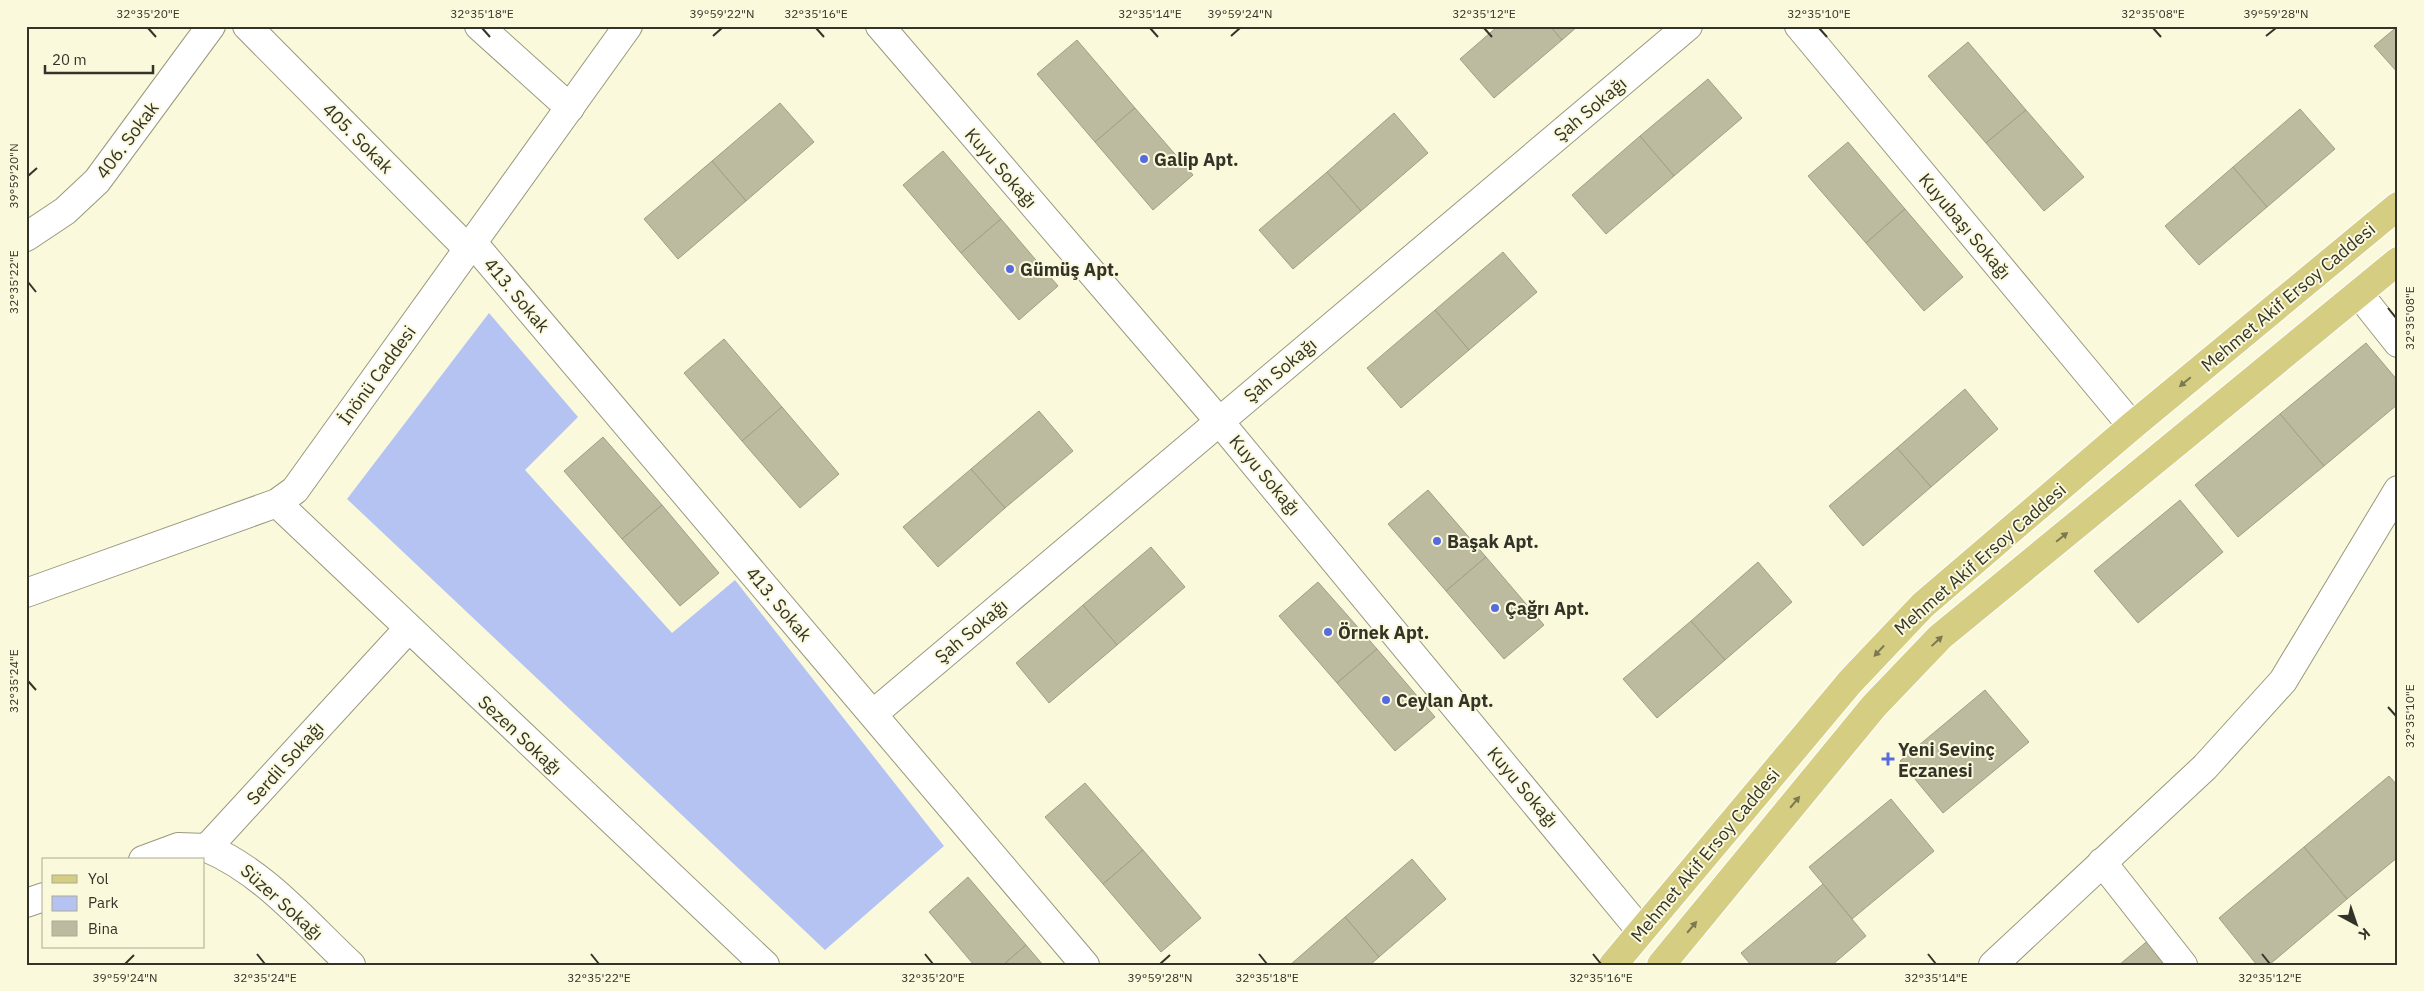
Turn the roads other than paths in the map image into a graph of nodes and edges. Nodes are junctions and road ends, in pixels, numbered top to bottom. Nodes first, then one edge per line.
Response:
1 (211, 26) edge
2 (247, 26) edge
3 (480, 26) edge
4 (628, 26) edge
5 (880, 26) edge
6 (1688, 26) edge
7 (1799, 26) edge
8 (570, 108) junction
9 (2398, 206) edge
10 (26, 237) edge
11 (471, 246) junction
12 (2398, 261) edge
13 (2359, 294) junction
14 (2398, 343) edge
15 (1220, 421) junction
16 (2132, 426) junction
17 (2398, 490) edge
18 (277, 504) junction
19 (26, 594) edge
20 (408, 629) junction
21 (873, 714) junction
22 (208, 848) junction
23 (148, 858) edge
24 (2102, 862) junction
25 (42, 898) edge
26 (26, 903) edge
27 (1642, 931) junction
28 (350, 965) edge
29 (765, 965) edge
30 (1085, 965) edge
31 (1614, 965) edge
32 (1661, 965) edge
33 (1993, 965) edge
34 (2183, 965) edge

1 - 10 street, 406. Sokak
2 - 11 street, 405. Sokak
3 - 8 street
4 - 8 street, İnönü Caddesi
5 - 15 street, Kuyu Sokağı
6 - 15 street, Şah Sokağı
7 - 16 street, Kuyubaşı Sokağı
8 - 11 street, İnönü Caddesi
9 -> 16 main road, Mehmet Akif Ersoy Caddesi
11 - 18 street, İnönü Caddesi
11 - 21 street, 413. Sokak
12 - 13 main road, Mehmet Akif Ersoy Caddesi
13 - 14 street
32 -> 13 main road, Mehmet Akif Ersoy Caddesi
15 - 21 street, Şah Sokağı
15 - 27 street, Kuyu Sokağı
16 -> 27 main road, Mehmet Akif Ersoy Caddesi
17 - 24 street
18 - 19 street, İnönü Caddesi
18 - 20 street, Sezen Sokağı
20 - 22 street, Serdil Sokağı
20 - 29 street, Sezen Sokağı
21 - 30 street, 413. Sokak
22 - 23 street
22 - 28 street, Süzer Sokağı
24 - 33 street
24 - 34 street
25 - 26 street
27 - 31 main road, Mehmet Akif Ersoy Caddesi

